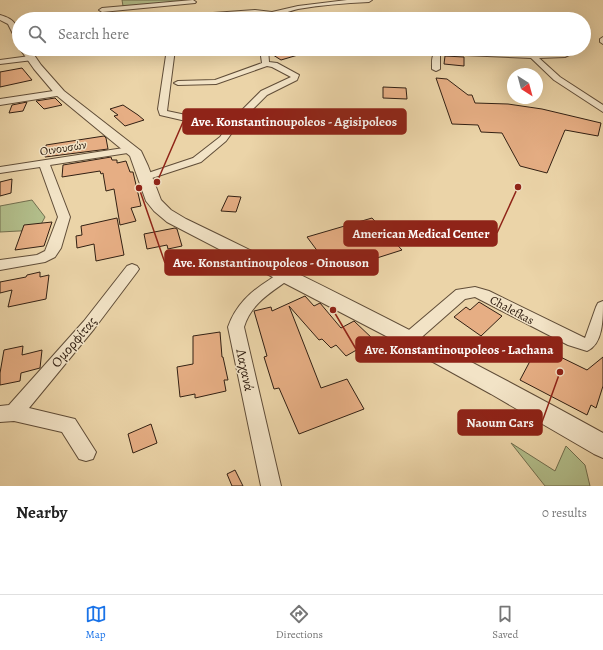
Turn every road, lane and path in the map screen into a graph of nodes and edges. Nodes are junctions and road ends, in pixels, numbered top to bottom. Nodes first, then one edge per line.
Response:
1 (118, 0) edge
2 (369, 0) edge
3 (119, 8) junction
4 (102, 10) dead end
5 (189, 10) edge
6 (203, 12) edge
7 (278, 12) edge
8 (0, 17) edge
9 (12, 26) edge
10 (20, 56) edge
11 (29, 56) edge
12 (170, 56) edge
13 (265, 56) edge
14 (436, 56) edge
15 (533, 56) edge
16 (0, 62) edge
17 (266, 64) junction
18 (436, 69) dead end
19 (178, 83) dead end
20 (60, 93) junction
21 (0, 102) edge
22 (603, 109) edge
23 (236, 122) junction
24 (130, 150) junction
25 (44, 164) junction
26 (0, 170) edge
27 (146, 177) junction
28 (0, 265) edge
29 (132, 269) dead end
30 (286, 275) junction
31 (603, 308) edge
32 (409, 339) junction
33 (7, 414) edge
34 (603, 446) edge
35 (86, 452) dead end
36 (271, 486) edge

1 - 3 street
2 - 7 street
3 - 4 street
3 - 5 street
5 - 6 street
8 - 9 street
10 - 16 street
11 - 20 street
12 - 23 street
13 - 17 street
14 - 18 street
15 - 22 street
17 - 19 street
17 - 23 street
20 - 21 street
20 - 24 street
23 - 27 street
24 - 25 street, Οινουσών
24 - 27 street
25 - 26 street, Οινουσών
25 - 28 street
27 - 30 street
29 - 33 street, Ομορφίτας
30 - 32 street
30 - 36 street, Λαχανά
31 - 32 street, Chalefkas
32 - 34 street
33 - 35 street, Ομορφίτας

